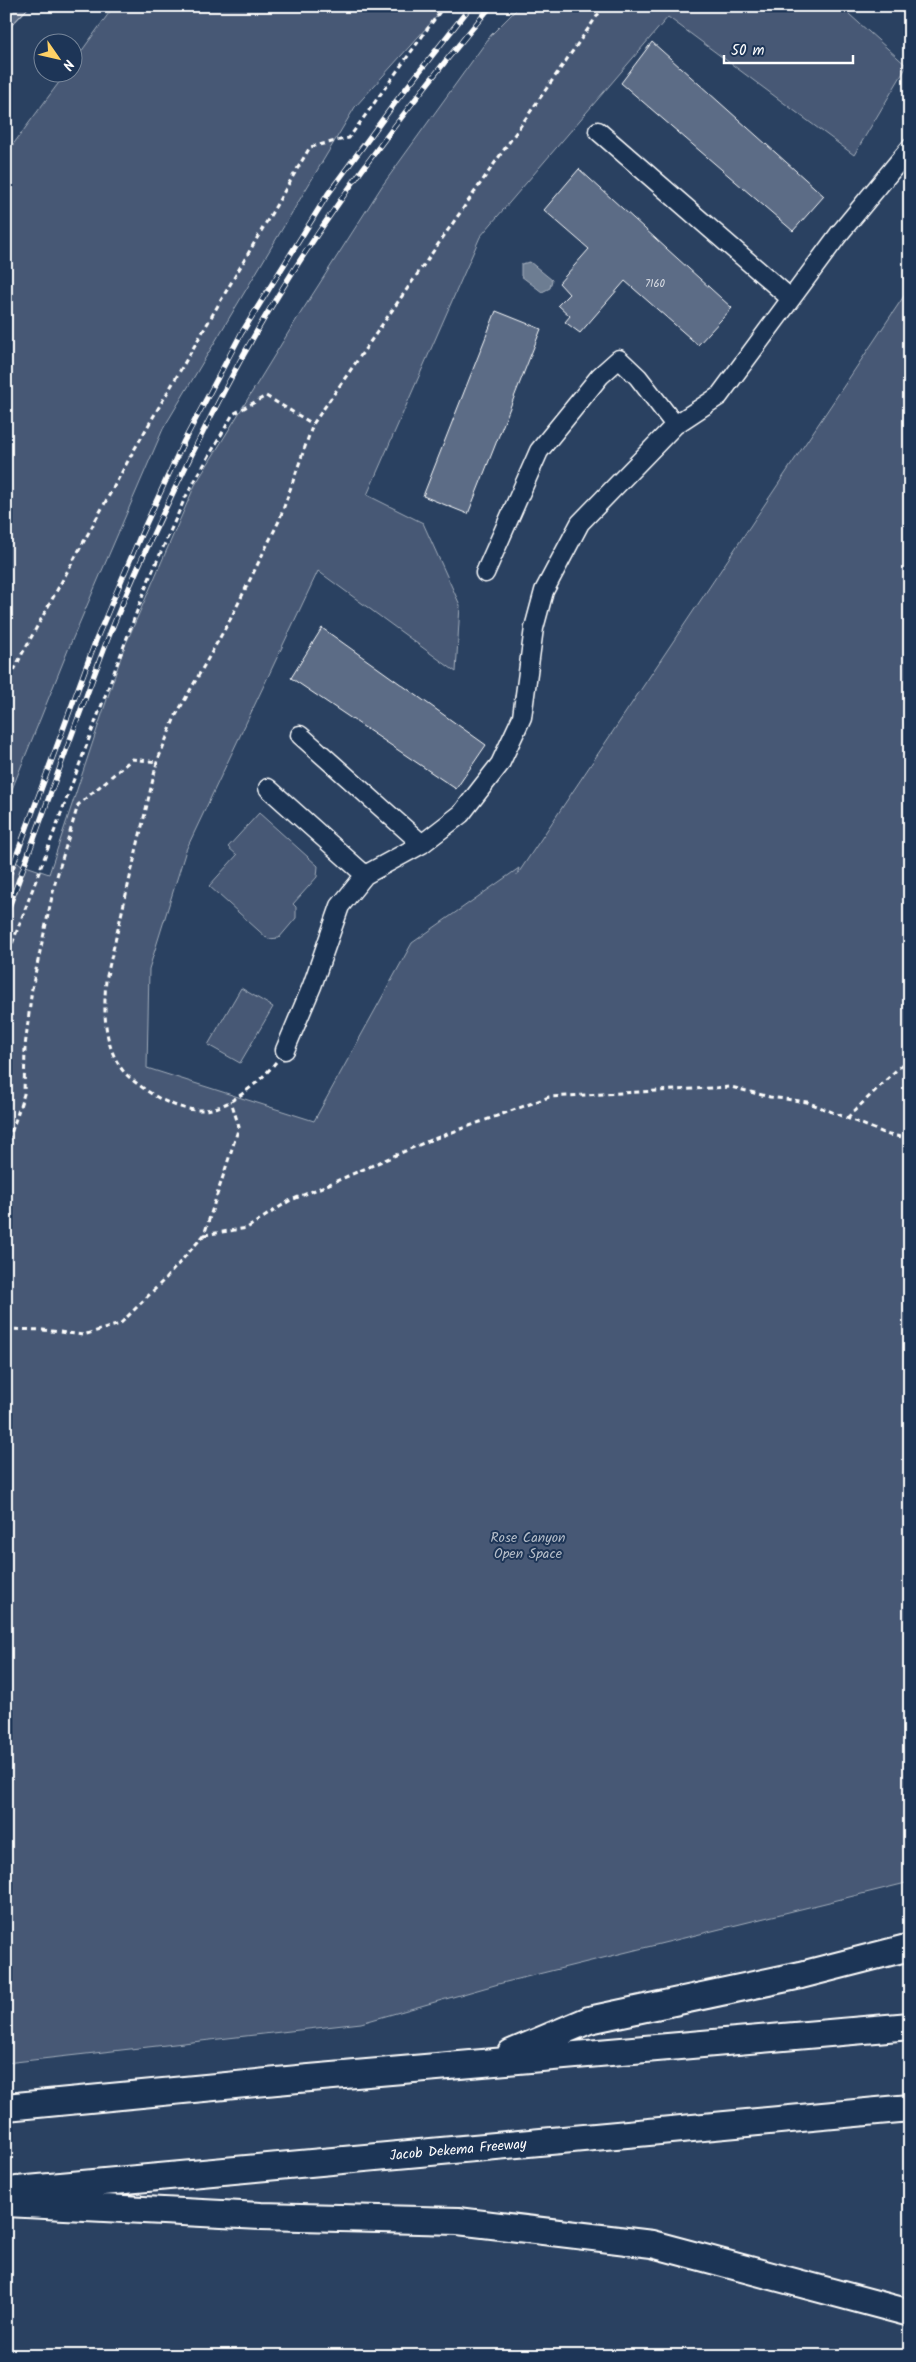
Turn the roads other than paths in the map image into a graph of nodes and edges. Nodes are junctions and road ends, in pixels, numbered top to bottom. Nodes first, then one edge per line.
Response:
1 (598, 131) dead end
2 (910, 148) edge
3 (790, 298) junction
4 (676, 425) junction
5 (485, 573) dead end
6 (300, 735) dead end
7 (268, 788) dead end
8 (422, 844) junction
9 (365, 875) junction
10 (285, 1050) road end
11 (910, 1947) edge
12 (910, 2026) edge
13 (489, 2062) junction
14 (6, 2107) edge
15 (910, 2108) edge
16 (6, 2192) edge
17 (6, 2203) edge
18 (910, 2313) edge

1 - 3 lane
2 - 3 lane
3 - 4 lane
4 - 5 lane
4 - 8 lane
6 - 8 lane
7 - 9 lane
8 - 9 lane
9 - 10 lane
11 - 13 highway
12 - 13 highway
13 - 14 highway
15 - 16 highway, Jacob Dekema Freeway
17 - 18 highway

